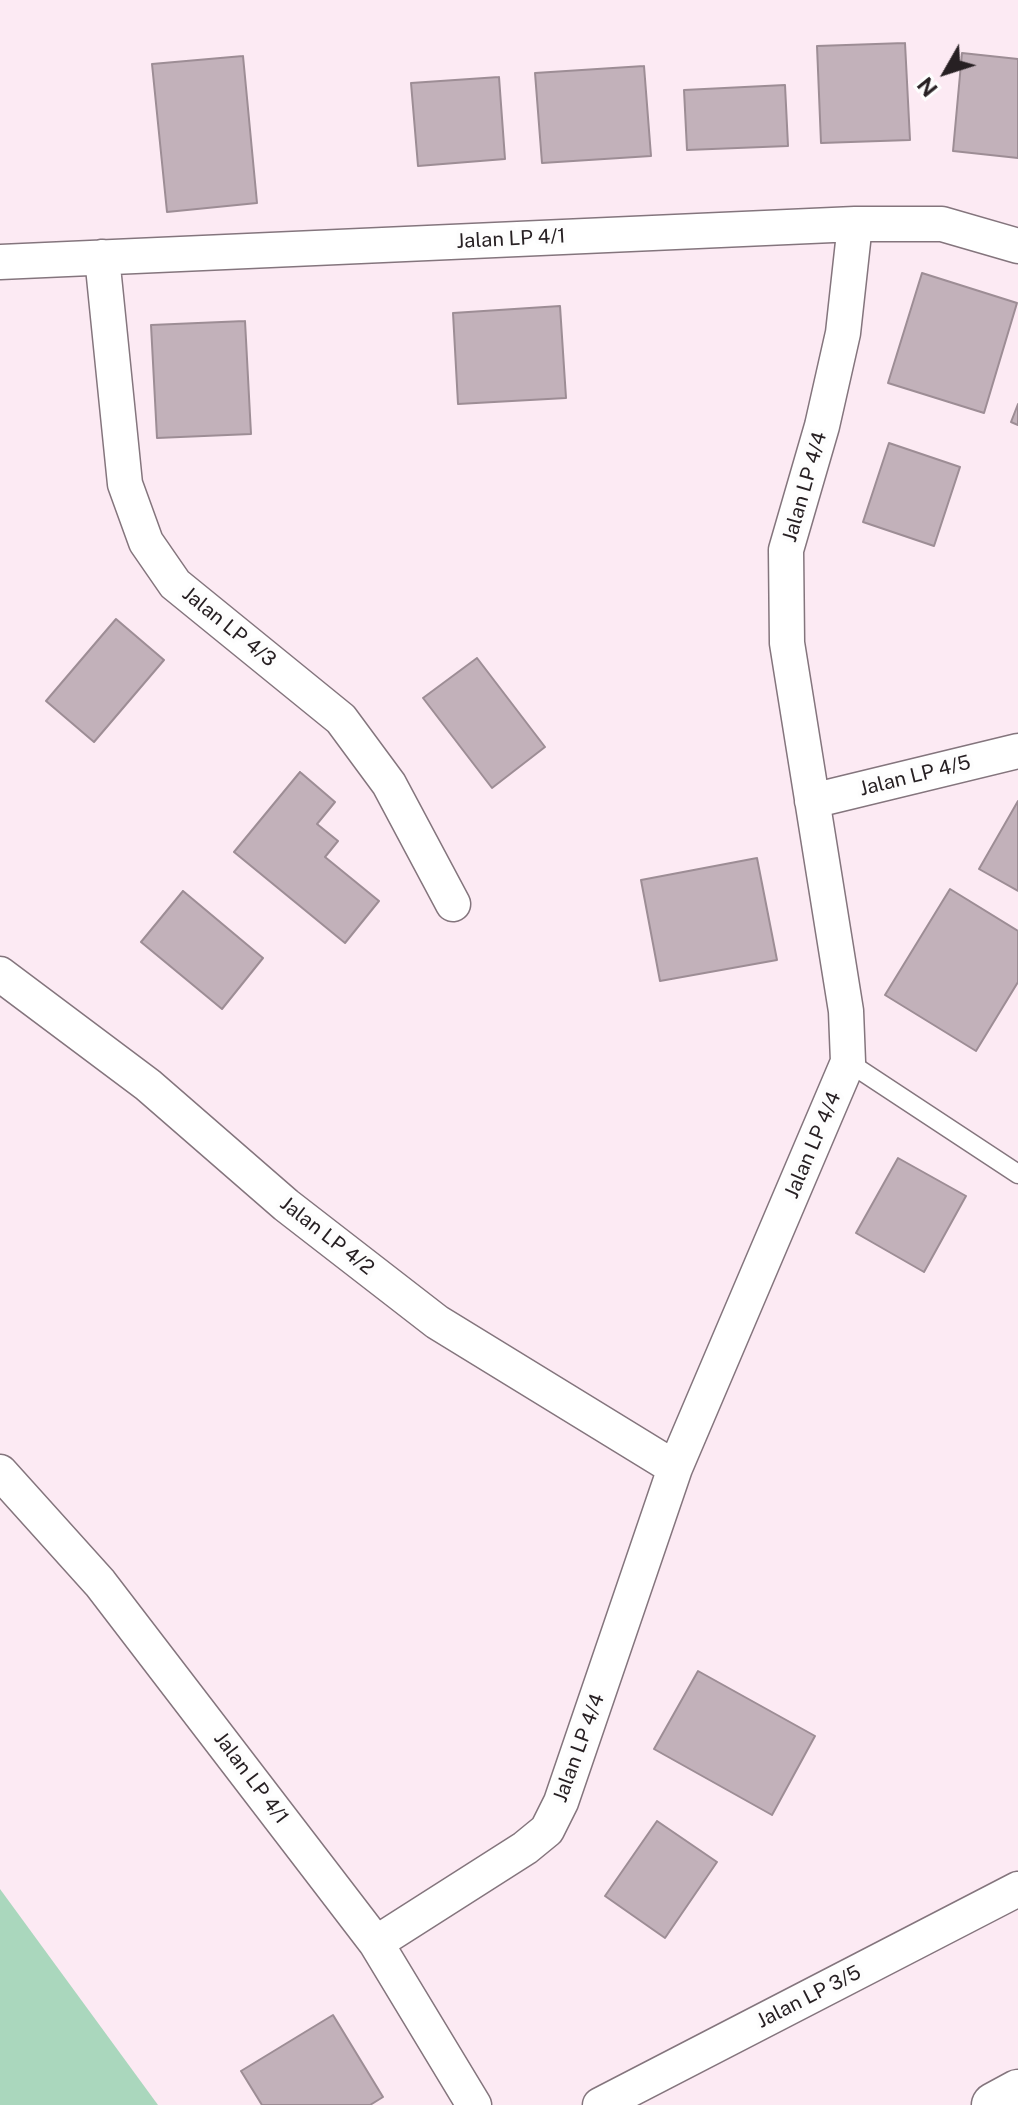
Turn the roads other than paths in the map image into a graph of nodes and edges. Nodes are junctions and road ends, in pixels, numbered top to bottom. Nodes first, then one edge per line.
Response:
1 (855, 224) junction
2 (1018, 246) edge
3 (102, 257) junction
4 (0, 262) edge
5 (1018, 751) edge
6 (812, 801) junction
7 (453, 904) dead end
8 (0, 974) edge
9 (848, 1062) junction
10 (1018, 1174) edge
11 (675, 1468) junction
12 (0, 1472) edge
13 (1018, 1889) edge
14 (376, 1943) junction
15 (1018, 2092) edge
16 (474, 2105) edge
17 (600, 2105) edge
18 (994, 2105) edge

1 - 2 street, Jalan LP 4/1
1 - 3 street, Jalan LP 4/1
1 - 6 street, Jalan LP 4/4
3 - 4 street, Jalan LP 4/1
3 - 7 street, Jalan LP 4/3
5 - 6 street, Jalan LP 4/5
6 - 9 street, Jalan LP 4/4
8 - 11 street, Jalan LP 4/2
9 - 10 lane
9 - 11 street, Jalan LP 4/4
11 - 14 street, Jalan LP 4/4
12 - 14 street, Jalan LP 4/1
13 - 17 street, Jalan LP 3/5
14 - 16 street, Jalan LP 4/1
15 - 18 main road

